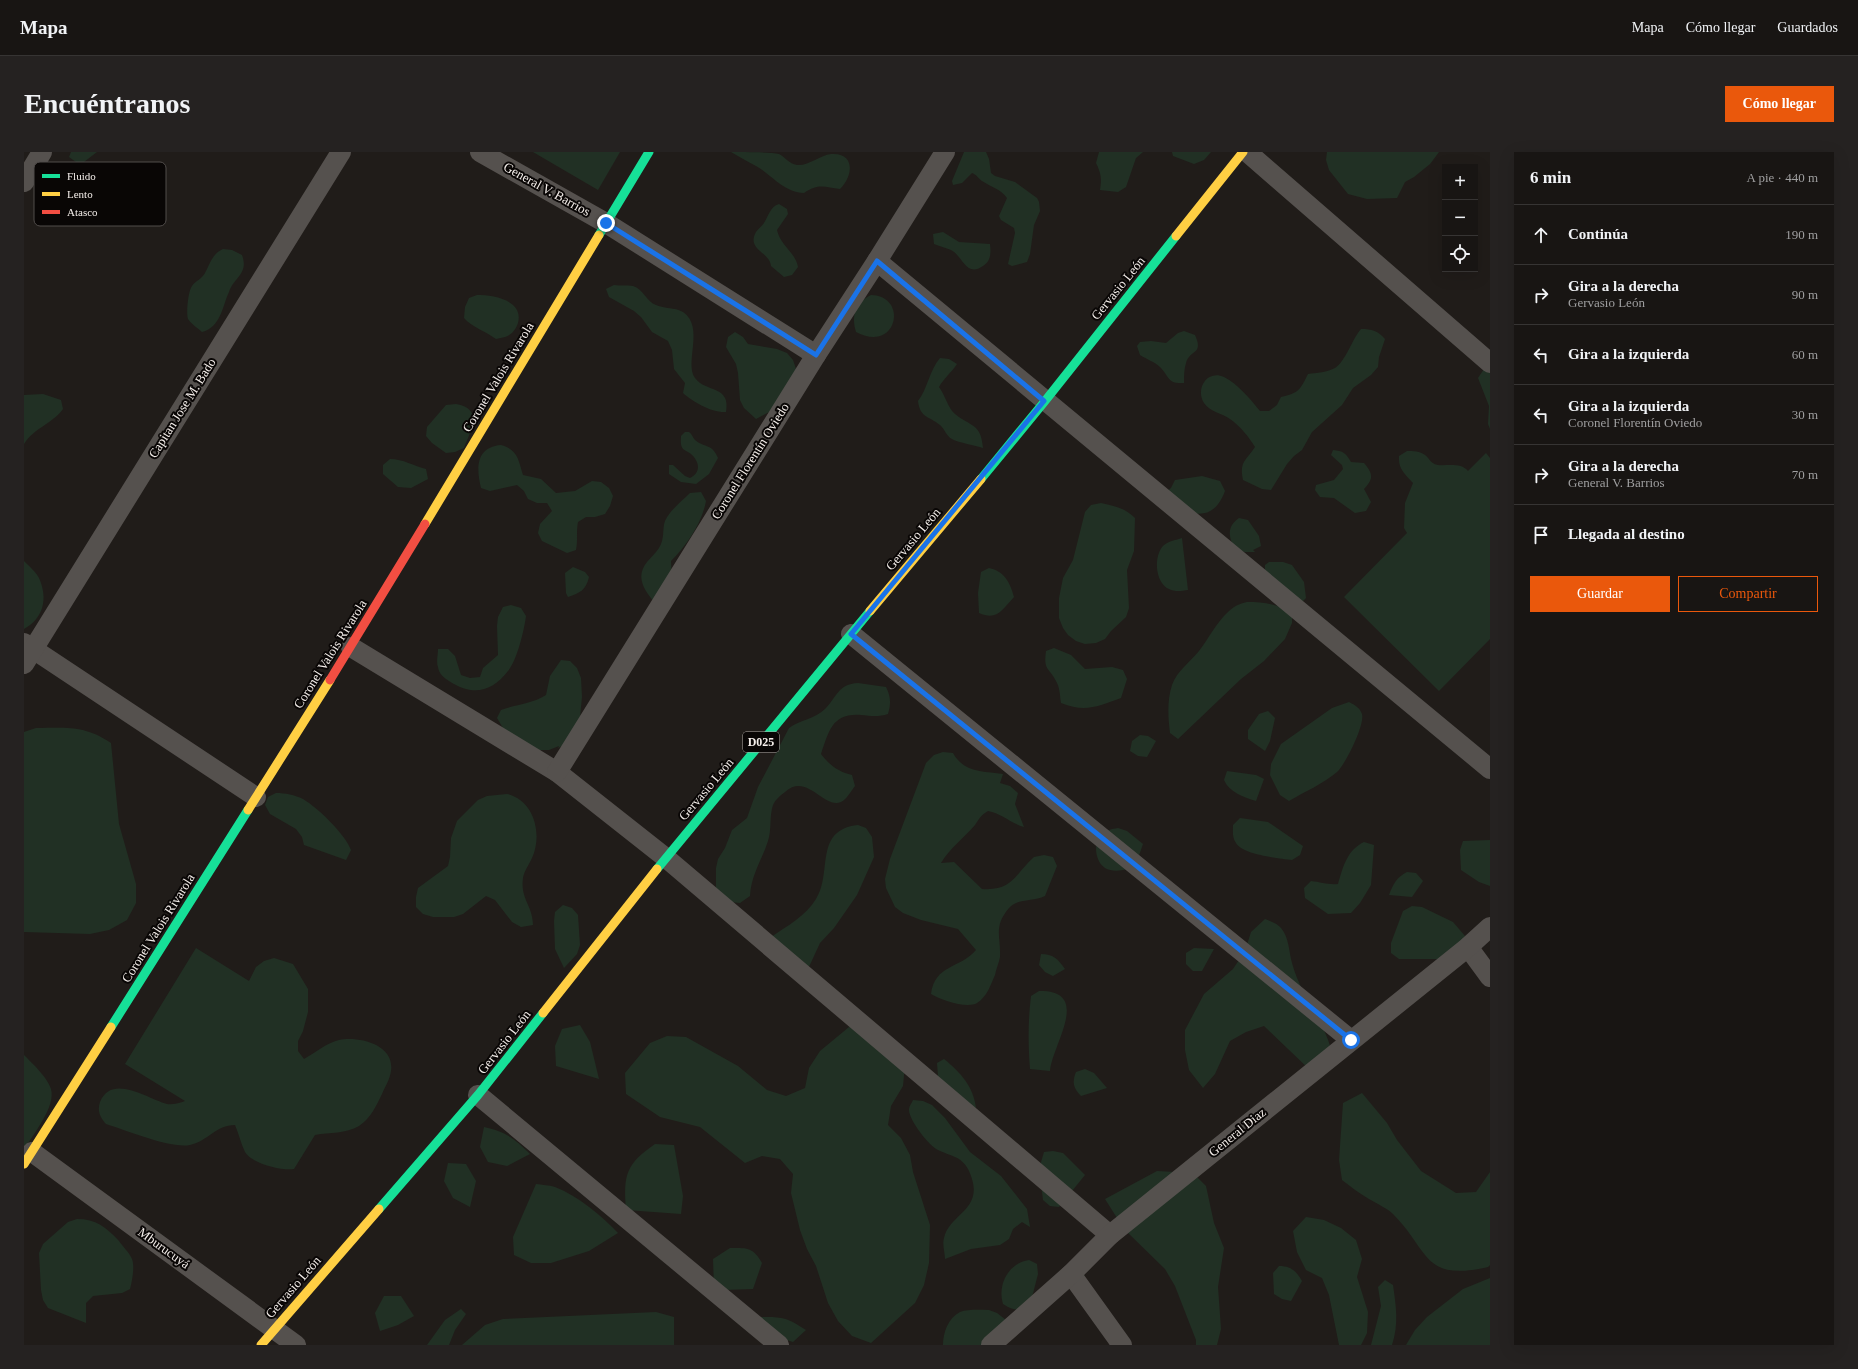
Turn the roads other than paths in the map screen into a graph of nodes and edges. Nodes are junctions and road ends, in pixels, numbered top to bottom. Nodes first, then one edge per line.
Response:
1 (42, 152) edge
2 (341, 152) edge
3 (480, 152) edge
4 (649, 152) edge
5 (945, 152) edge
6 (1243, 152) edge
7 (1247, 152) edge
8 (36, 162) edge
9 (34, 165) edge
10 (24, 182) edge
11 (606, 223) junction
12 (877, 261) junction
13 (816, 355) junction
14 (1490, 363) edge
15 (1044, 401) junction
16 (851, 634) junction
17 (351, 647) junction
18 (27, 652) edge
19 (1490, 769) edge
20 (557, 772) junction
21 (256, 797) junction
22 (666, 858) junction
23 (1490, 927) edge
24 (1468, 947) junction
25 (1490, 977) edge
26 (1351, 1040) junction
27 (478, 1095) junction
28 (28, 1158) edge
29 (1110, 1235) junction
30 (1071, 1274) junction
31 (274, 1328) junction
32 (261, 1345) edge
33 (296, 1345) edge
34 (779, 1345) edge
35 (991, 1345) edge
36 (1122, 1345) edge

1 - 8 street
2 - 18 street, Capitan Jose M. Bado
3 - 11 street, General V. Barrios
4 - 11 main road, Coronel Valois Rivarola
5 - 12 street, Coronel Florentín Oviedo
6 - 15 main road, Gervasio León / D025
7 - 14 street
9 - 10 street
11 - 13 street, General V. Barrios
11 - 17 main road, Coronel Valois Rivarola
12 - 13 street, Coronel Florentín Oviedo
12 - 15 street
13 - 20 street, Coronel Florentín Oviedo
15 - 16 main road, Gervasio León / D025
15 - 19 street
16 - 22 main road, Gervasio León / D025
16 - 26 street
17 - 20 street
17 - 21 main road, Coronel Valois Rivarola
18 - 21 street
20 - 22 street
21 - 28 main road, Coronel Valois Rivarola
22 - 27 main road, Gervasio León / D025
22 - 29 street
23 - 24 street, General Diaz
24 - 25 street
24 - 26 street, General Diaz
26 - 29 street, General Diaz
27 - 31 main road, Gervasio León / D025
27 - 34 street
28 - 31 street, Mburucuyá
29 - 30 street, General Diaz
30 - 35 street, General Diaz
30 - 36 street
31 - 32 main road, Gervasio León / D025
31 - 33 street, Mburucuyá

